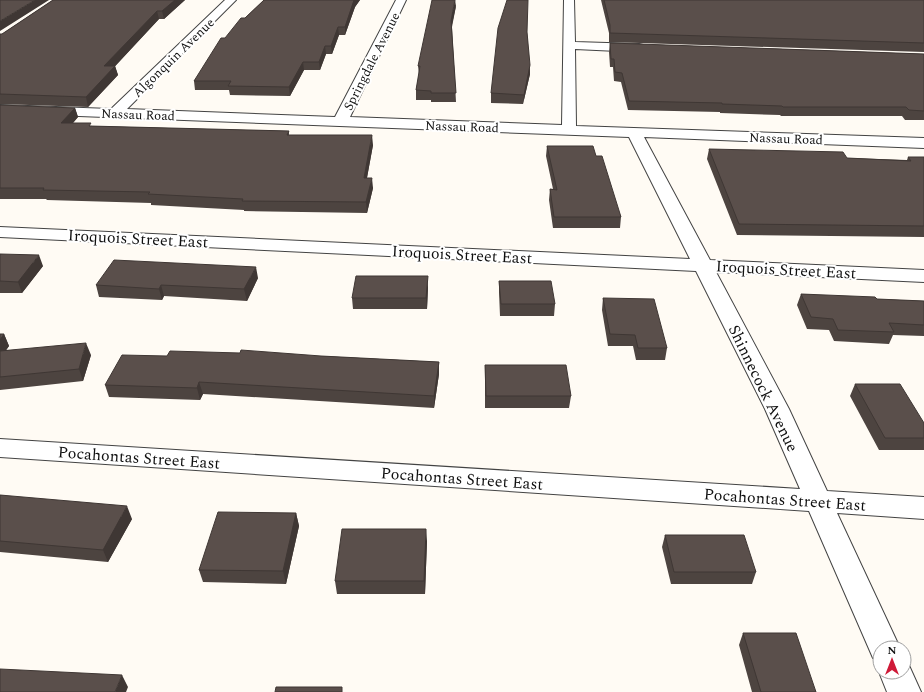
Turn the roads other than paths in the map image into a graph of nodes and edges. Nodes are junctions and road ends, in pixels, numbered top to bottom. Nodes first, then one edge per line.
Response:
1 (231, 0) edge
2 (401, 0) edge
3 (569, 0) edge
4 (570, 45) junction
5 (648, 48) edge
6 (0, 109) edge
7 (115, 114) junction
8 (340, 122) junction
9 (569, 130) junction
10 (634, 132) junction
11 (924, 143) edge
12 (0, 232) edge
13 (703, 266) junction
14 (924, 276) edge
15 (0, 448) edge
16 (818, 501) junction
17 (924, 508) edge
18 (880, 640) edge
19 (899, 680) edge
20 (904, 692) edge

1 - 7 street, Algonquin Avenue
2 - 8 street, Springdale Avenue
3 - 4 street
4 - 5 street
4 - 9 street
6 - 7 street, Nassau Road
7 - 8 street, Nassau Road
8 - 9 street, Nassau Road
9 - 10 street, Nassau Road
10 - 11 street, Nassau Road
10 - 13 street, Shinnecock Avenue
12 - 13 street, Iroquois Street East
13 - 14 street, Iroquois Street East
13 - 16 street, Shinnecock Avenue
15 - 16 street, Pocahontas Street East
16 - 17 street, Pocahontas Street East
16 - 18 street, Shinnecock Avenue
19 - 20 street

